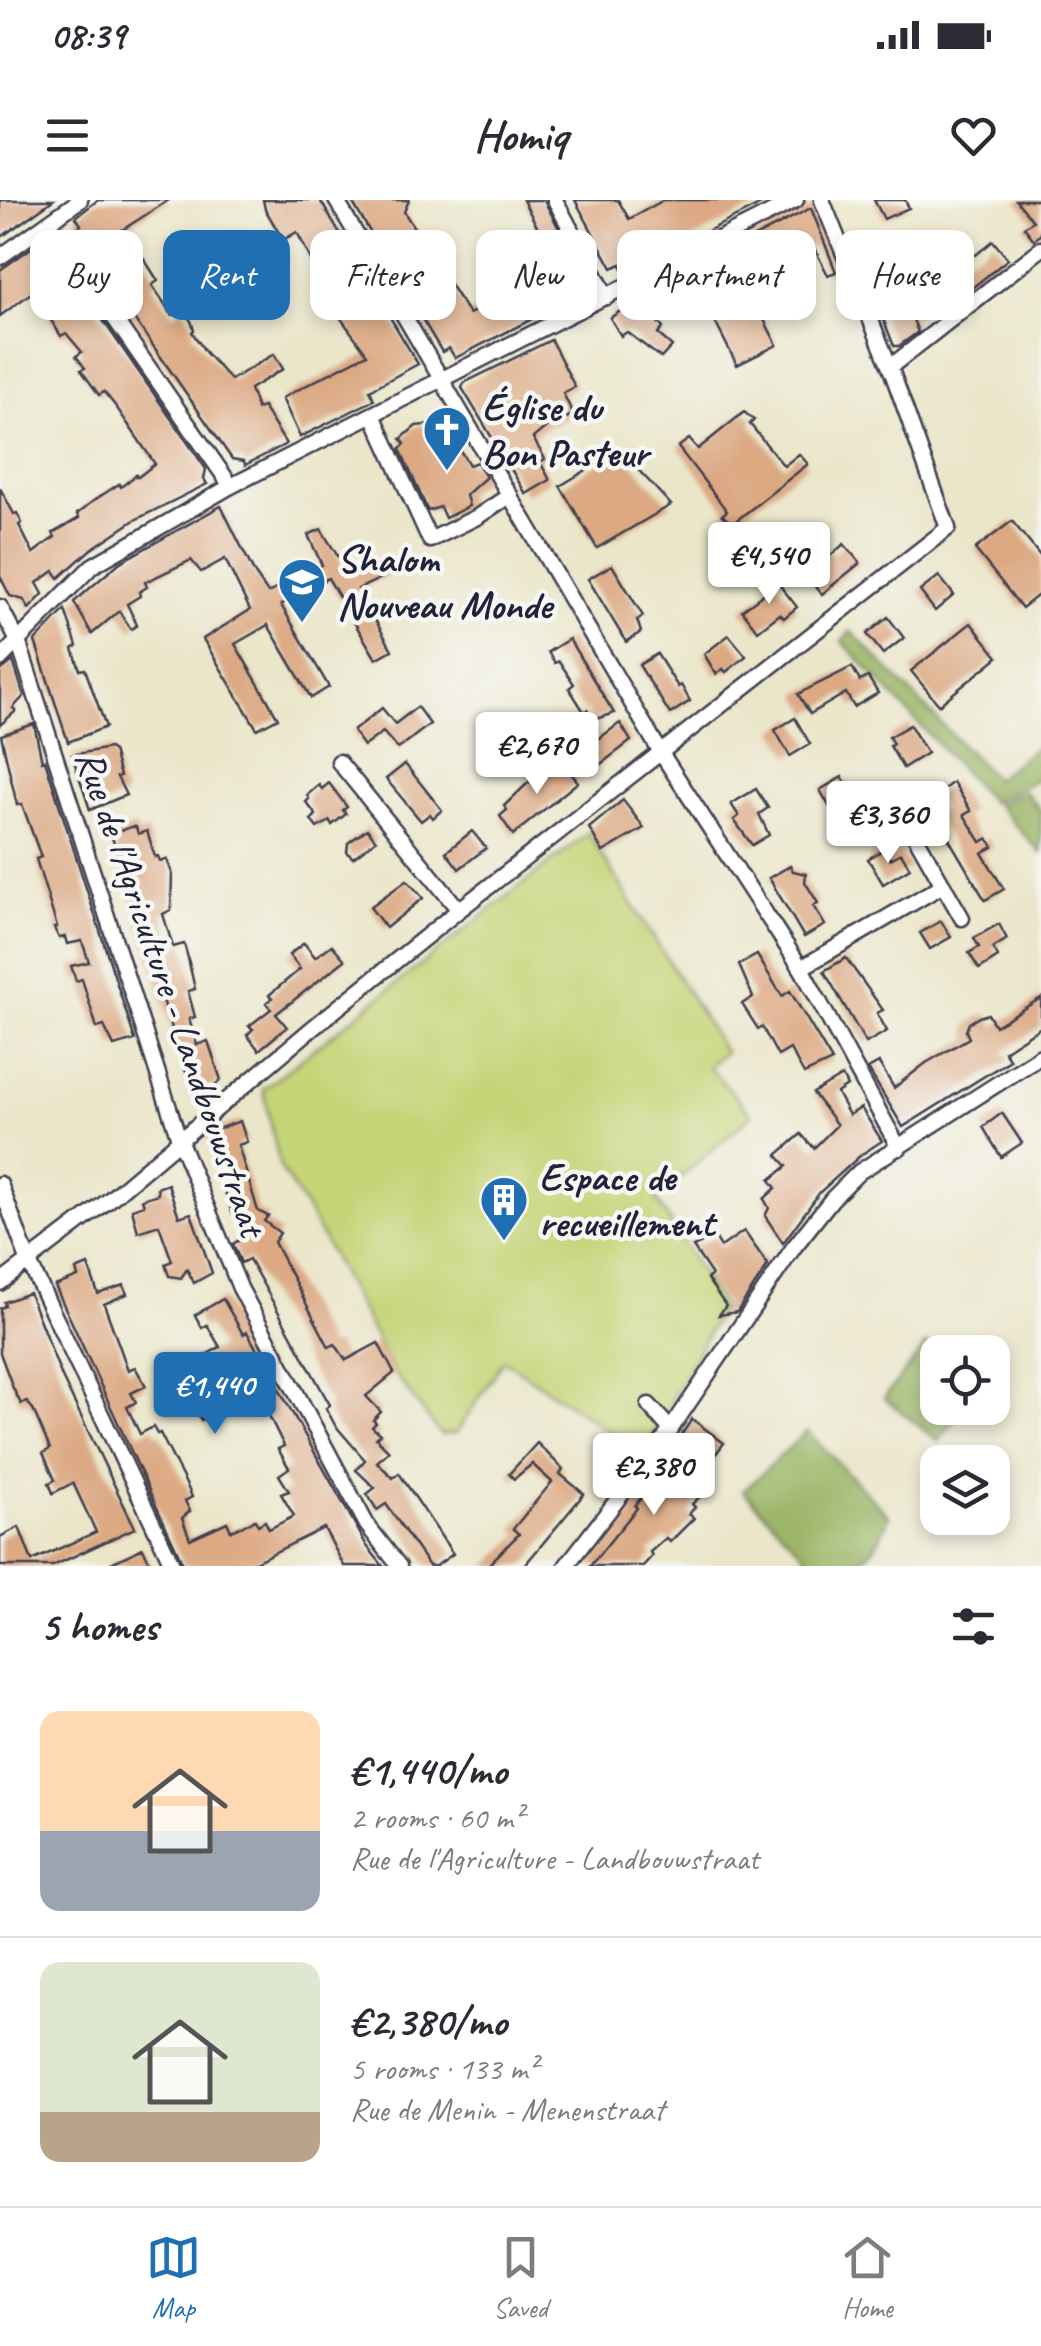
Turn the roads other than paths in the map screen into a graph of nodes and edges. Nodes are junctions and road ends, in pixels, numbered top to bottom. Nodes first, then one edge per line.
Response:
1 (80, 200) edge
2 (336, 200) edge
3 (555, 200) edge
4 (796, 200) edge
5 (822, 200) edge
6 (48, 223) junction
7 (1041, 249) edge
8 (0, 256) edge
9 (607, 298) junction
10 (890, 367) junction
11 (442, 381) junction
12 (372, 415) junction
13 (231, 486) junction
14 (510, 494) junction
15 (0, 607) edge
16 (18, 642) junction
17 (0, 659) edge
18 (661, 752) junction
19 (339, 762) dead end
20 (909, 825) dead end
21 (943, 884) junction
22 (459, 910) junction
23 (962, 918) dead end
24 (800, 968) junction
25 (1041, 1056) edge
26 (179, 1139) junction
27 (899, 1148) junction
28 (0, 1184) edge
29 (28, 1260) junction
30 (0, 1284) edge
31 (649, 1405) dead end
32 (671, 1430) junction
33 (173, 1566) edge
34 (399, 1566) edge
35 (566, 1566) edge

1 - 6 street
2 - 11 street
3 - 9 street
4 - 9 street
5 - 10 street
6 - 8 street
6 - 13 street
7 - 10 street
9 - 11 street
10 - 18 street
11 - 12 street
11 - 14 street
12 - 13 street
12 - 14 street
13 - 16 street
14 - 18 street
15 - 16 street, Rue de l'Agriculture - Landbouwstraat
16 - 17 street
16 - 26 street, Rue de l'Agriculture - Landbouwstraat
18 - 22 street
18 - 24 street
19 - 22 street
20 - 21 street
21 - 23 street
21 - 24 street
22 - 26 street
24 - 27 street
25 - 27 street
26 - 29 street
26 - 34 street, Rue de l'Agriculture - Landbouwstraat
27 - 32 street
28 - 29 street
29 - 30 street
29 - 33 street
31 - 32 street
32 - 35 street

